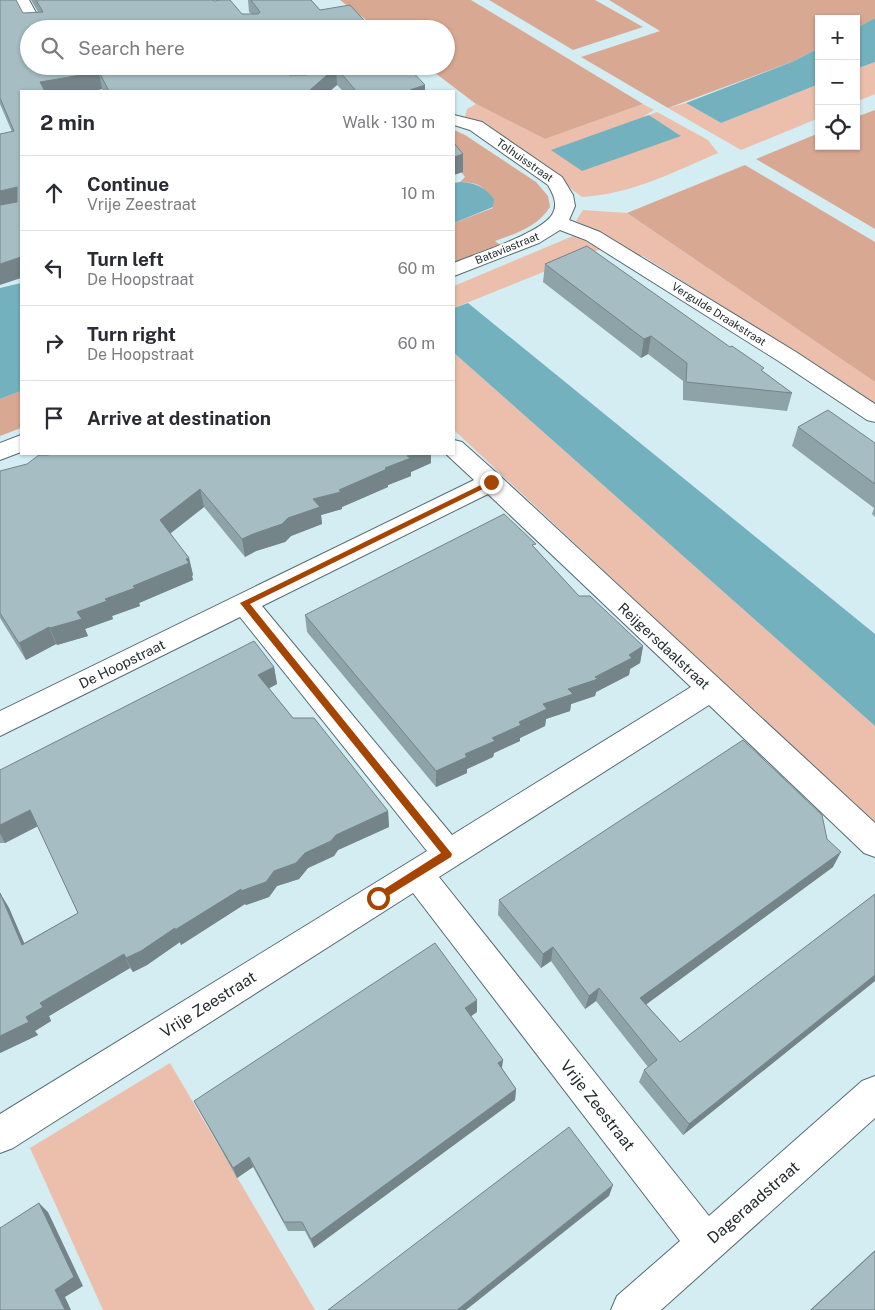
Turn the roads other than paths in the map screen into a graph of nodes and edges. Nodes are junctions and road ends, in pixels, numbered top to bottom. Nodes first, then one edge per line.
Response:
1 (21, 0) edge
2 (32, 20) edge
3 (62, 75) edge
4 (69, 90) edge
5 (455, 120) edge
6 (558, 223) junction
7 (455, 270) edge
8 (875, 415) edge
9 (20, 444) edge
10 (455, 449) edge
11 (0, 452) edge
12 (491, 482) junction
13 (244, 603) junction
14 (711, 689) junction
15 (0, 724) edge
16 (875, 843) edge
17 (448, 854) junction
18 (417, 873) junction
19 (875, 1094) edge
20 (0, 1135) edge
21 (706, 1243) junction
22 (631, 1310) edge

1 - 2 street
3 - 4 street
5 - 6 street, Tolhuisstraat
6 - 7 street, Bataviastraat
6 - 8 street, Vergulde Draakstraat
9 - 11 street
10 - 12 street, Reijgersdaalstraat
12 - 13 street, De Hoopstraat
12 - 14 street, Reijgersdaalstraat
13 - 15 street, De Hoopstraat
13 - 17 street
14 - 16 street, Reijgersdaalstraat
14 - 17 street, Vrije Zeestraat
17 - 18 street, Vrije Zeestraat
18 - 20 street, Vrije Zeestraat
18 - 21 street, Vrije Zeestraat
19 - 21 street, Dageraadstraat
21 - 22 street, Dageraadstraat

